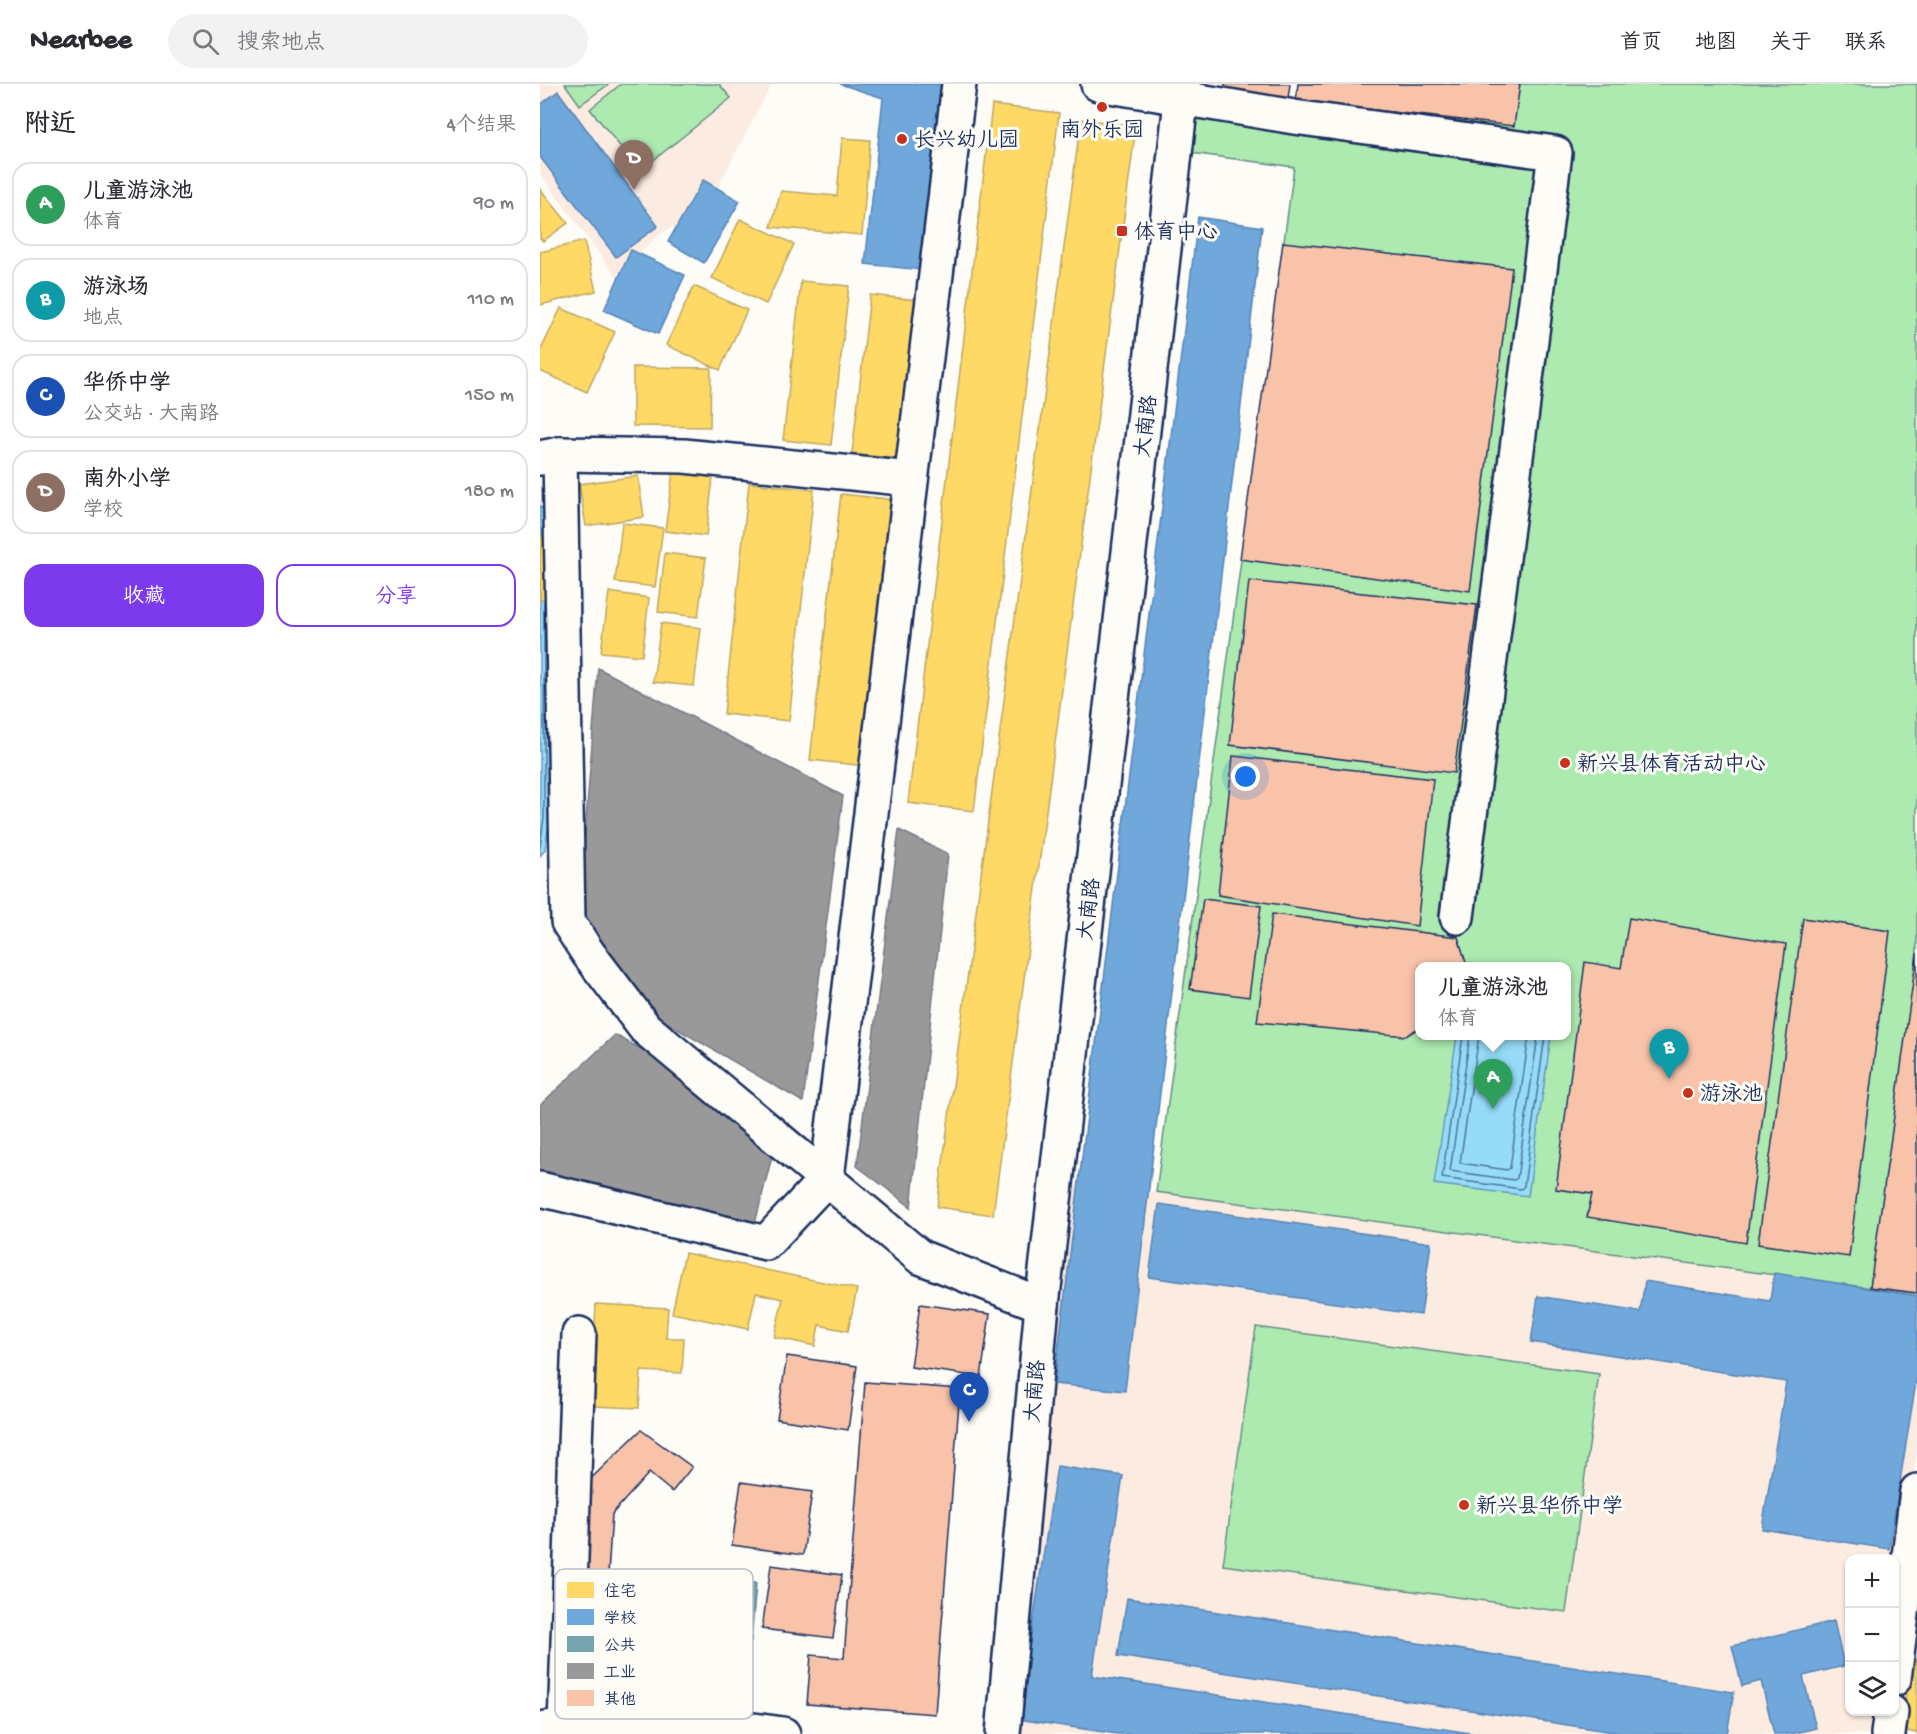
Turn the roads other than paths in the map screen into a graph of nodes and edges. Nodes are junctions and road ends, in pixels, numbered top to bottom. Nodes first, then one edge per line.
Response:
1 (959, 84) edge
2 (1098, 84) edge
3 (1182, 91) edge
4 (550, 456) edge
5 (911, 478) junction
6 (540, 905) edge
7 (1458, 917) dead end
8 (568, 922) junction
9 (827, 1178) junction
10 (540, 1189) edge
11 (1042, 1305) junction
12 (579, 1334) dead end
13 (1917, 1491) edge
14 (566, 1569) edge
15 (1896, 1662) edge
16 (1890, 1716) edge
17 (557, 1729) edge
18 (783, 1734) edge
19 (1003, 1734) edge
20 (1888, 1734) edge

1 - 5 street
2 - 3 street
3 - 7 street
3 - 11 street, 大南路
4 - 5 street
4 - 8 street
5 - 9 street
6 - 8 street
8 - 9 street
9 - 10 street
9 - 11 street
11 - 19 street, 大南路
12 - 14 street
13 - 15 street
16 - 20 street
17 - 18 street

